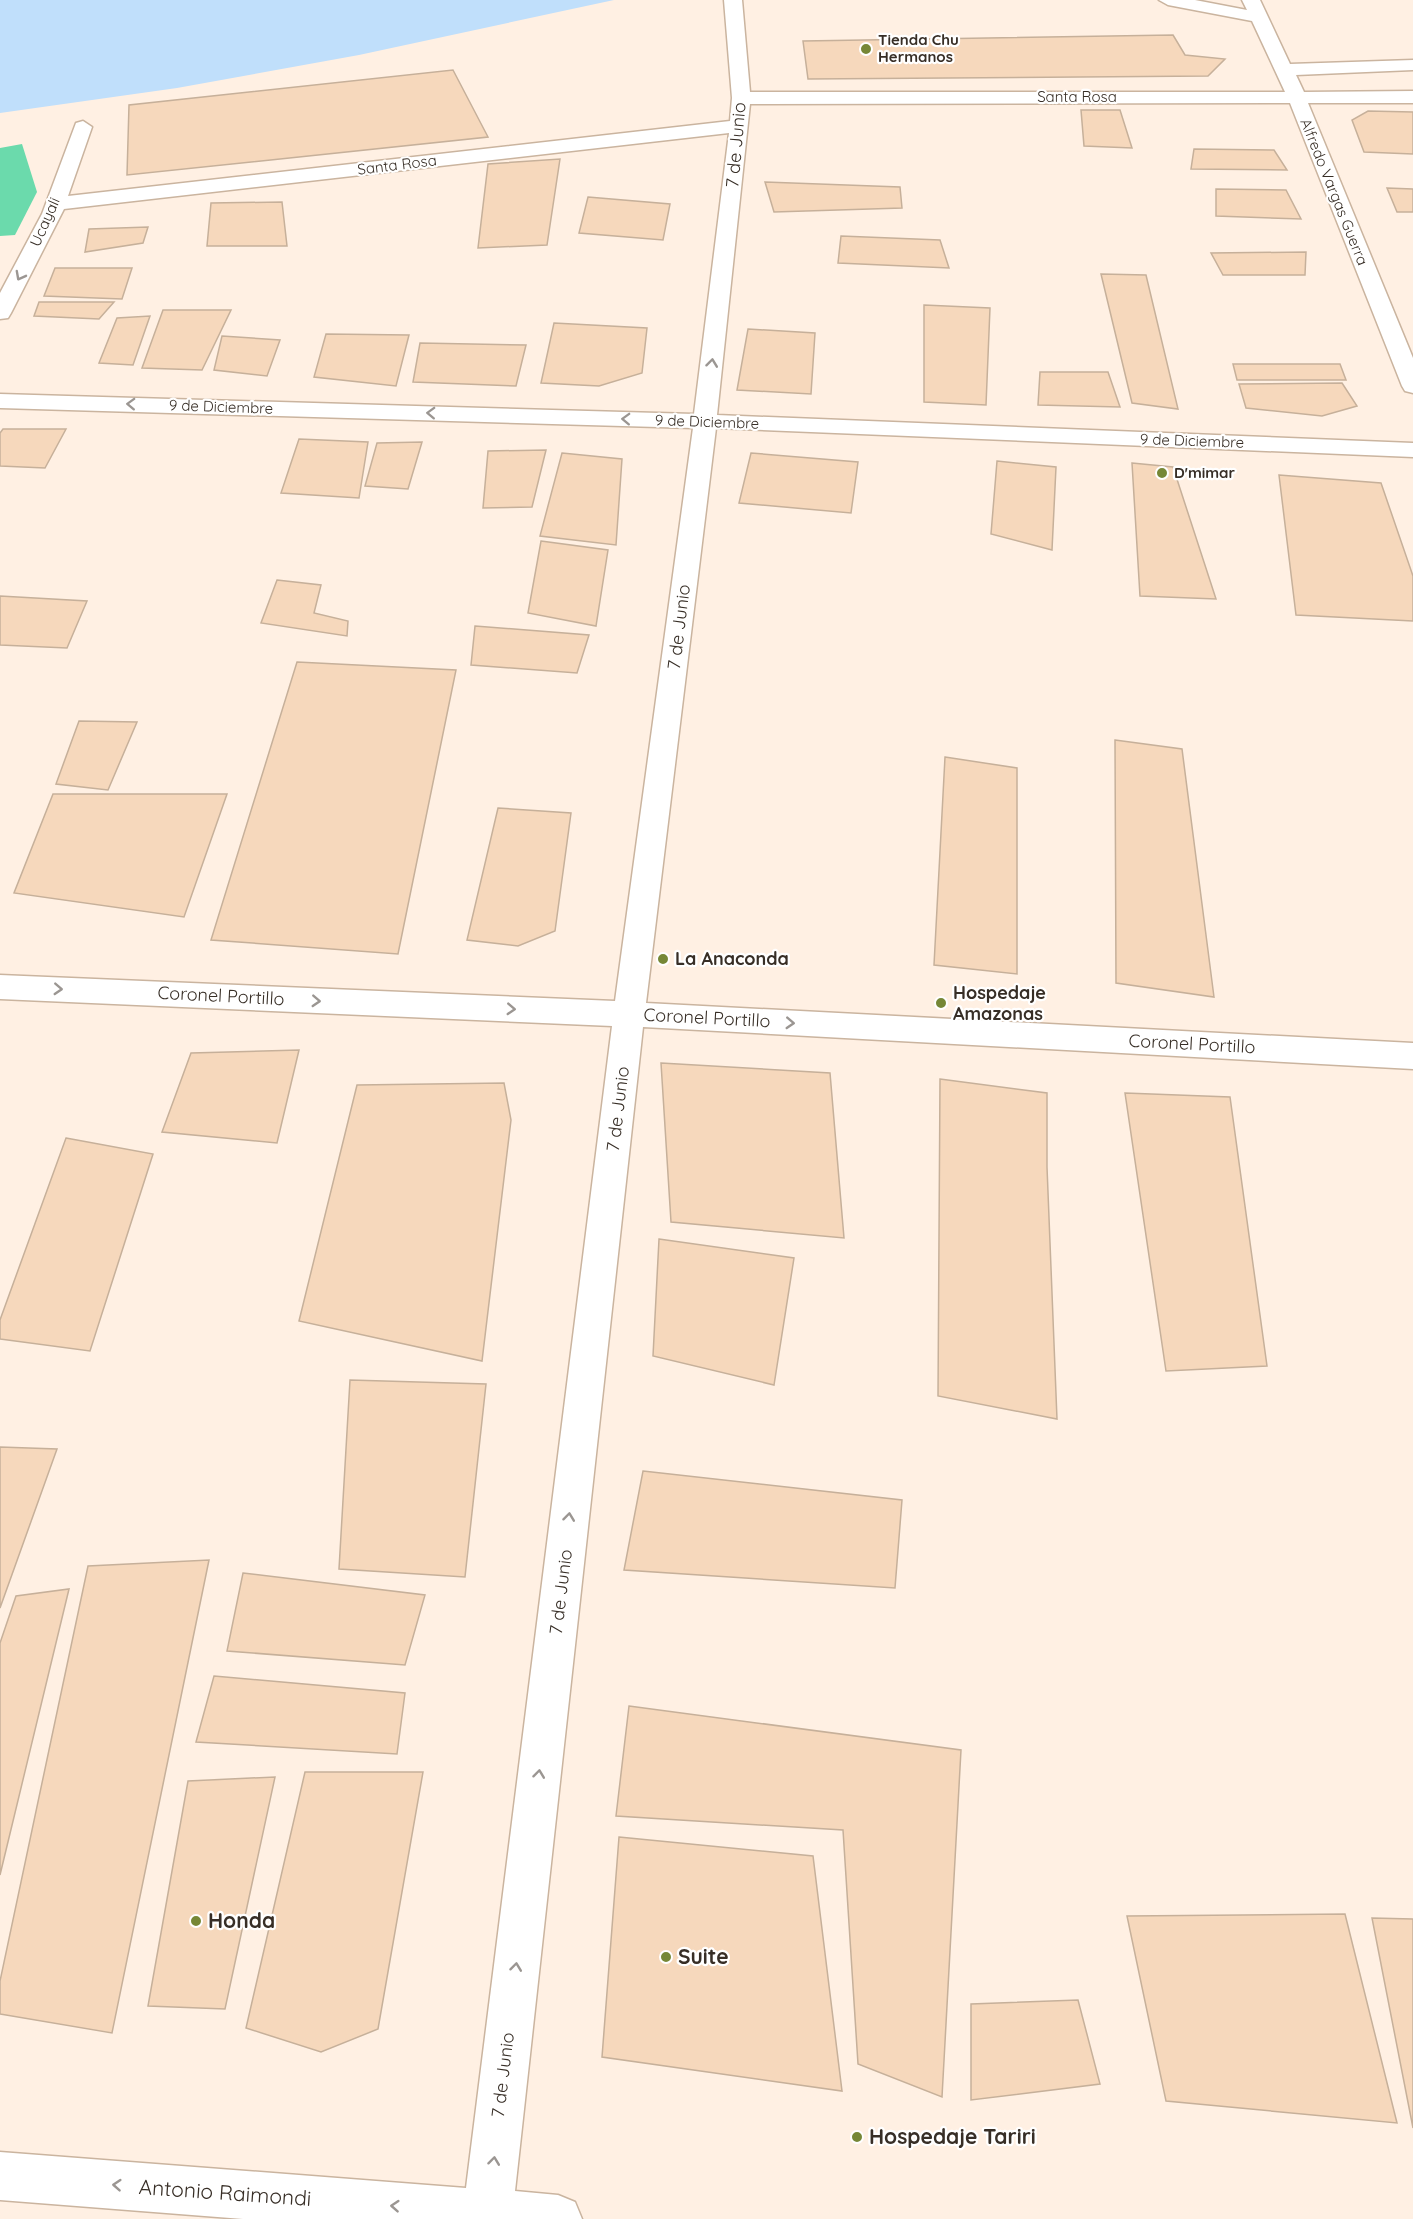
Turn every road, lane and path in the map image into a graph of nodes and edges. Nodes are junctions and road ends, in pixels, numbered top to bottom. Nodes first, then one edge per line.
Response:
1 (733, 0) edge
2 (1168, 0) edge
3 (1251, 0) edge
4 (1258, 17) junction
5 (1413, 65) edge
6 (1282, 70) junction
7 (1296, 96) junction
8 (1413, 97) edge
9 (741, 98) junction
10 (740, 126) junction
11 (82, 127) dead end
12 (54, 204) junction
13 (0, 313) edge
14 (1413, 386) edge
15 (0, 401) edge
16 (705, 422) junction
17 (1413, 450) edge
18 (0, 987) edge
19 (629, 1014) junction
20 (1413, 1056) edge
21 (0, 2176) edge
22 (487, 2216) edge
23 (558, 2219) edge

1 - 9 street, 7 de Junio
2 - 4 street
3 - 4 street, Alfredo Vargas Guerra
4 - 6 street, Alfredo Vargas Guerra
5 - 6 street
6 - 7 street, Alfredo Vargas Guerra
7 - 8 street, Santa Rosa
7 - 9 street, Santa Rosa
7 - 14 street, Alfredo Vargas Guerra
9 - 10 street, 7 de Junio
10 - 12 street, Santa Rosa
16 -> 10 street, 7 de Junio
11 - 12 street, Ucayali
12 -> 13 street, Ucayali
16 -> 15 street, 9 de Diciembre
16 - 17 street, 9 de Diciembre
16 - 19 street, 7 de Junio
18 -> 19 street, Coronel Portillo
19 -> 20 street, Coronel Portillo
22 -> 19 street, 7 de Junio
22 -> 21 street, Antonio Raimondi
22 - 23 street, Antonio Raimondi

